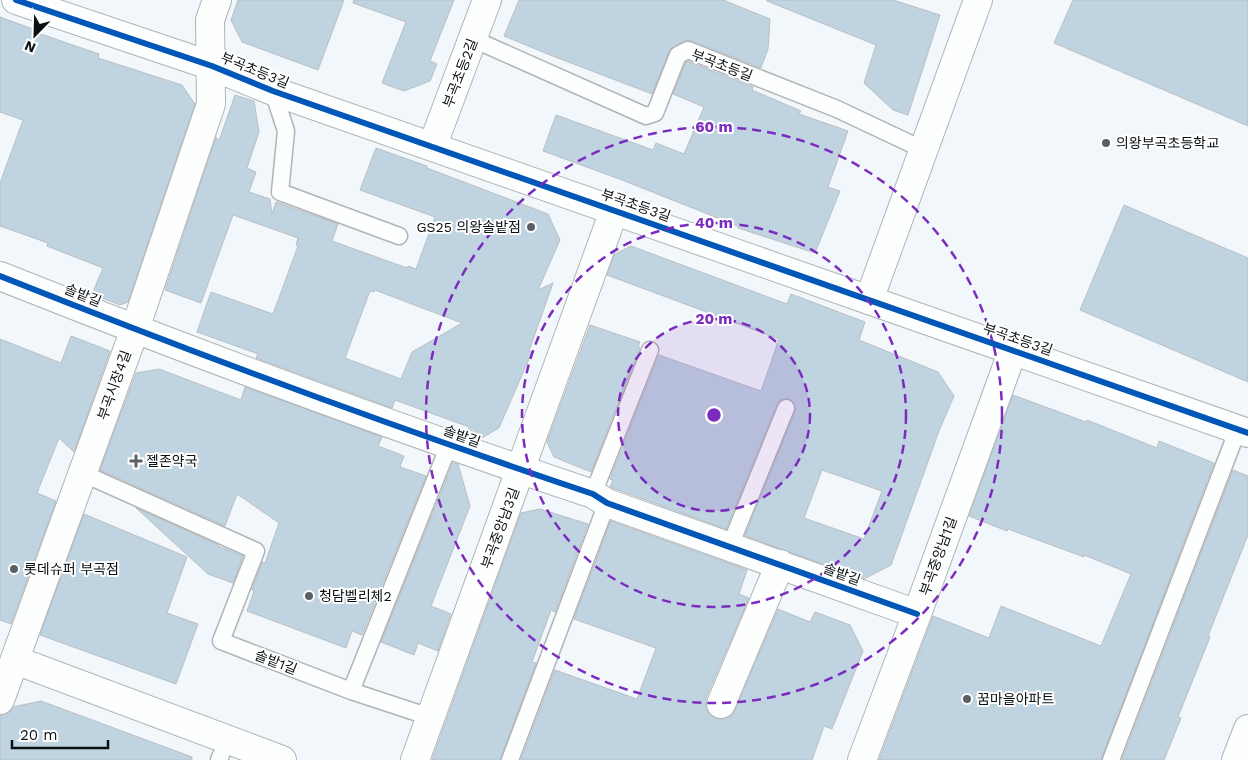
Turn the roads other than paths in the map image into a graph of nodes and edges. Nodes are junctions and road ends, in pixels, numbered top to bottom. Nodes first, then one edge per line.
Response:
1 (16, 0) edge
2 (217, 0) edge
3 (487, 0) edge
4 (978, 0) edge
5 (473, 39) junction
6 (212, 66) junction
7 (273, 91) junction
8 (432, 147) junction
9 (924, 150) junction
10 (614, 211) junction
11 (399, 236) dead end
12 (0, 276) edge
13 (869, 300) junction
14 (135, 329) junction
15 (650, 350) dead end
16 (1013, 350) junction
17 (786, 408) dead end
18 (1243, 431) edge
19 (449, 445) junction
20 (521, 470) junction
21 (82, 473) junction
22 (600, 498) junction
23 (730, 546) junction
24 (780, 564) junction
25 (917, 614) junction
26 (15, 660) junction
27 (351, 691) junction
28 (0, 700) edge
29 (721, 704) dead end
30 (430, 717) junction
31 (1248, 729) edge
32 (282, 760) edge
33 (415, 760) edge
34 (510, 760) edge
35 (862, 760) edge
36 (1111, 760) edge
37 (1236, 760) edge

1 - 6 street, 부곡초등3길
2 - 6 street, 부곡시장4길
3 - 5 street, 부곡초등2길
4 - 9 street
5 - 8 street, 부곡초등2길
5 - 9 lane, 부곡초등길
6 - 7 street, 부곡초등3길
6 - 14 street, 부곡시장4길
7 - 8 street, 부곡초등3길
7 - 11 lane, 부곡초등3길
8 - 10 street, 부곡초등3길
9 - 13 street
10 - 13 street, 부곡초등3길
10 - 20 street, 부곡중앙남3길
12 - 14 street, 솔밭길
13 - 16 street, 부곡초등3길
14 - 19 street, 솔밭길
14 - 21 street, 부곡시장4길
15 - 22 lane
16 - 18 street, 부곡초등3길
16 - 25 street, 부곡중앙남1길
17 - 23 lane
18 - 36 lane, 부곡초등3길
19 - 20 street, 솔밭길
19 - 27 lane
20 - 22 street, 솔밭길
20 - 30 street, 부곡중앙남3길
21 - 26 street, 부곡시장4길
21 - 27 lane, 솔밭1길
22 - 23 street, 솔밭길
22 - 34 lane
23 - 24 street, 솔밭길
24 - 25 street, 솔밭길
24 - 29 street
25 - 35 street, 부곡중앙남1길
26 - 28 street, 부곡시장4길
26 - 32 street
27 - 30 lane
30 - 33 street, 부곡중앙남3길
31 - 37 street

